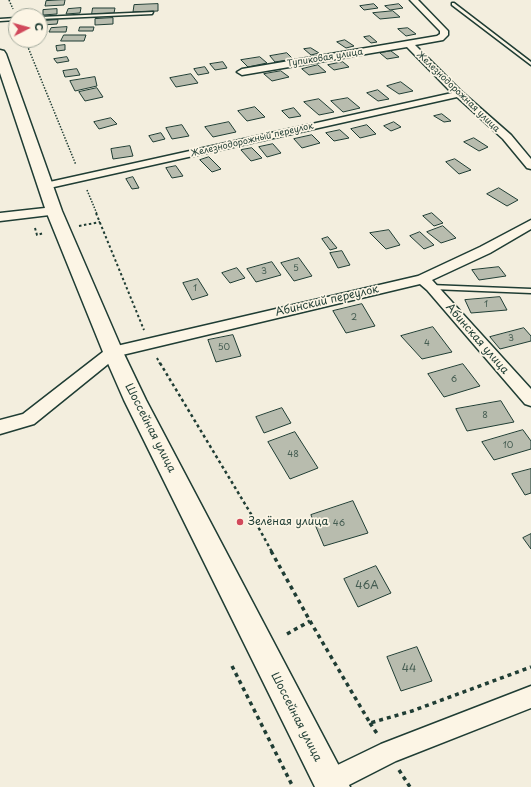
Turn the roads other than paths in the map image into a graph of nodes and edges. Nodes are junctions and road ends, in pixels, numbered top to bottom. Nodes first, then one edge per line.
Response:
1 (414, 0) edge
2 (453, 4) dead end
3 (152, 13) dead end
4 (48, 18) edge
5 (409, 44) junction
6 (0, 54) edge
7 (531, 64) edge
8 (242, 72) dead end
9 (459, 94) junction
10 (531, 166) edge
11 (45, 186) junction
12 (54, 211) junction
13 (1, 215) edge
14 (531, 224) edge
15 (427, 283) junction
16 (531, 291) edge
17 (113, 352) junction
18 (531, 400) edge
19 (0, 427) edge
20 (531, 697) edge
21 (331, 784) edge

1 - 5 street, Железнодорожная улица
2 - 7 lane
3 - 4 lane
5 - 8 street, Тупиковая улица
5 - 9 street, Железнодорожная улица
6 - 11 highway, Шоссейная улица
9 - 10 street, Железнодорожная улица
9 - 11 street, Железнодорожный переулок
11 - 12 highway, Шоссейная улица
12 - 13 street
12 - 17 highway, Шоссейная улица
14 - 15 street, Абинский переулок
15 - 16 lane
15 - 17 street, Абинский переулок
15 - 18 street, Абинская улица
17 - 19 street
17 - 21 highway, Шоссейная улица
20 - 21 street

